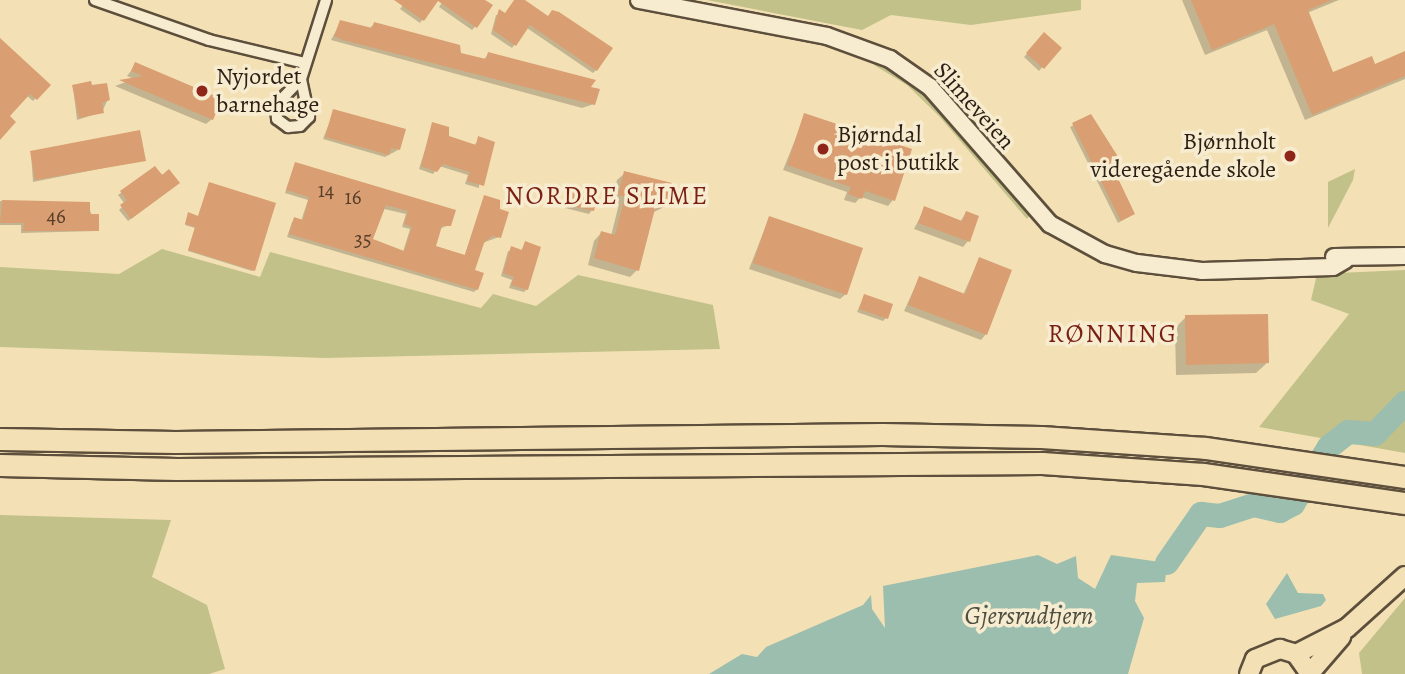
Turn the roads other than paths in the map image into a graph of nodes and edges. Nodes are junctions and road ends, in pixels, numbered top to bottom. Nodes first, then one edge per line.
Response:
1 (96, 0) edge
2 (326, 0) edge
3 (639, 0) edge
4 (305, 63) junction
5 (301, 79) dead end
6 (1405, 256) edge
7 (0, 439) edge
8 (0, 465) edge
9 (1405, 477) edge
10 (1405, 503) edge
11 (1405, 576) edge
12 (1347, 628) junction
13 (1296, 654) junction
14 (1249, 674) edge
15 (1310, 674) edge

1 - 4 street
2 - 4 street
3 - 6 street, Slimeveien
4 - 5 street
7 - 9 highway
8 - 10 highway
11 - 12 main road
12 - 13 main road
12 - 15 main road
13 - 14 main road
13 - 15 main road

